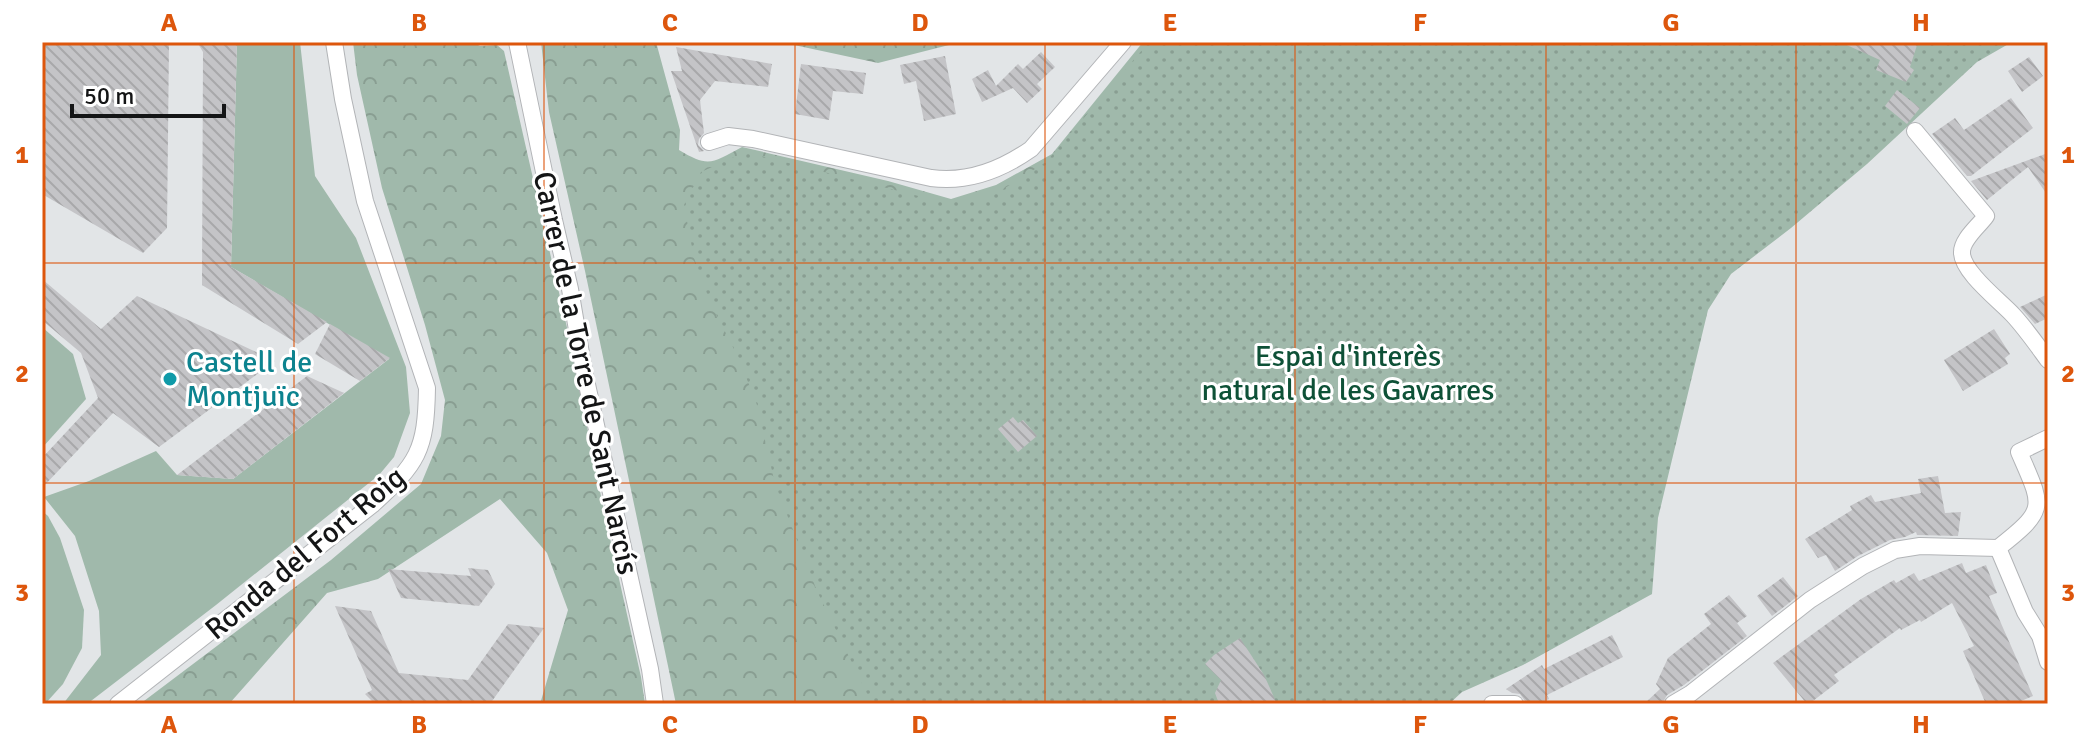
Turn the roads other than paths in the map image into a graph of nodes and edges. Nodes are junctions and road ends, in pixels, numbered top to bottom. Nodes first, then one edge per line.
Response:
1 (334, 42) edge
2 (517, 42) edge
3 (1123, 42) edge
4 (1915, 131) dead end
5 (709, 142) dead end
6 (2048, 360) edge
7 (2048, 438) edge
8 (1998, 548) junction
9 (2048, 662) edge
10 (118, 704) edge
11 (655, 704) edge
12 (1492, 704) edge
13 (1515, 704) edge
14 (1673, 704) edge

1 - 10 street, Ronda del Fort Roig
2 - 11 street, Carrer de la Torre de Sant Narcís
3 - 5 street
4 - 6 street
7 - 8 street
8 - 9 street
8 - 14 street
12 - 13 street

